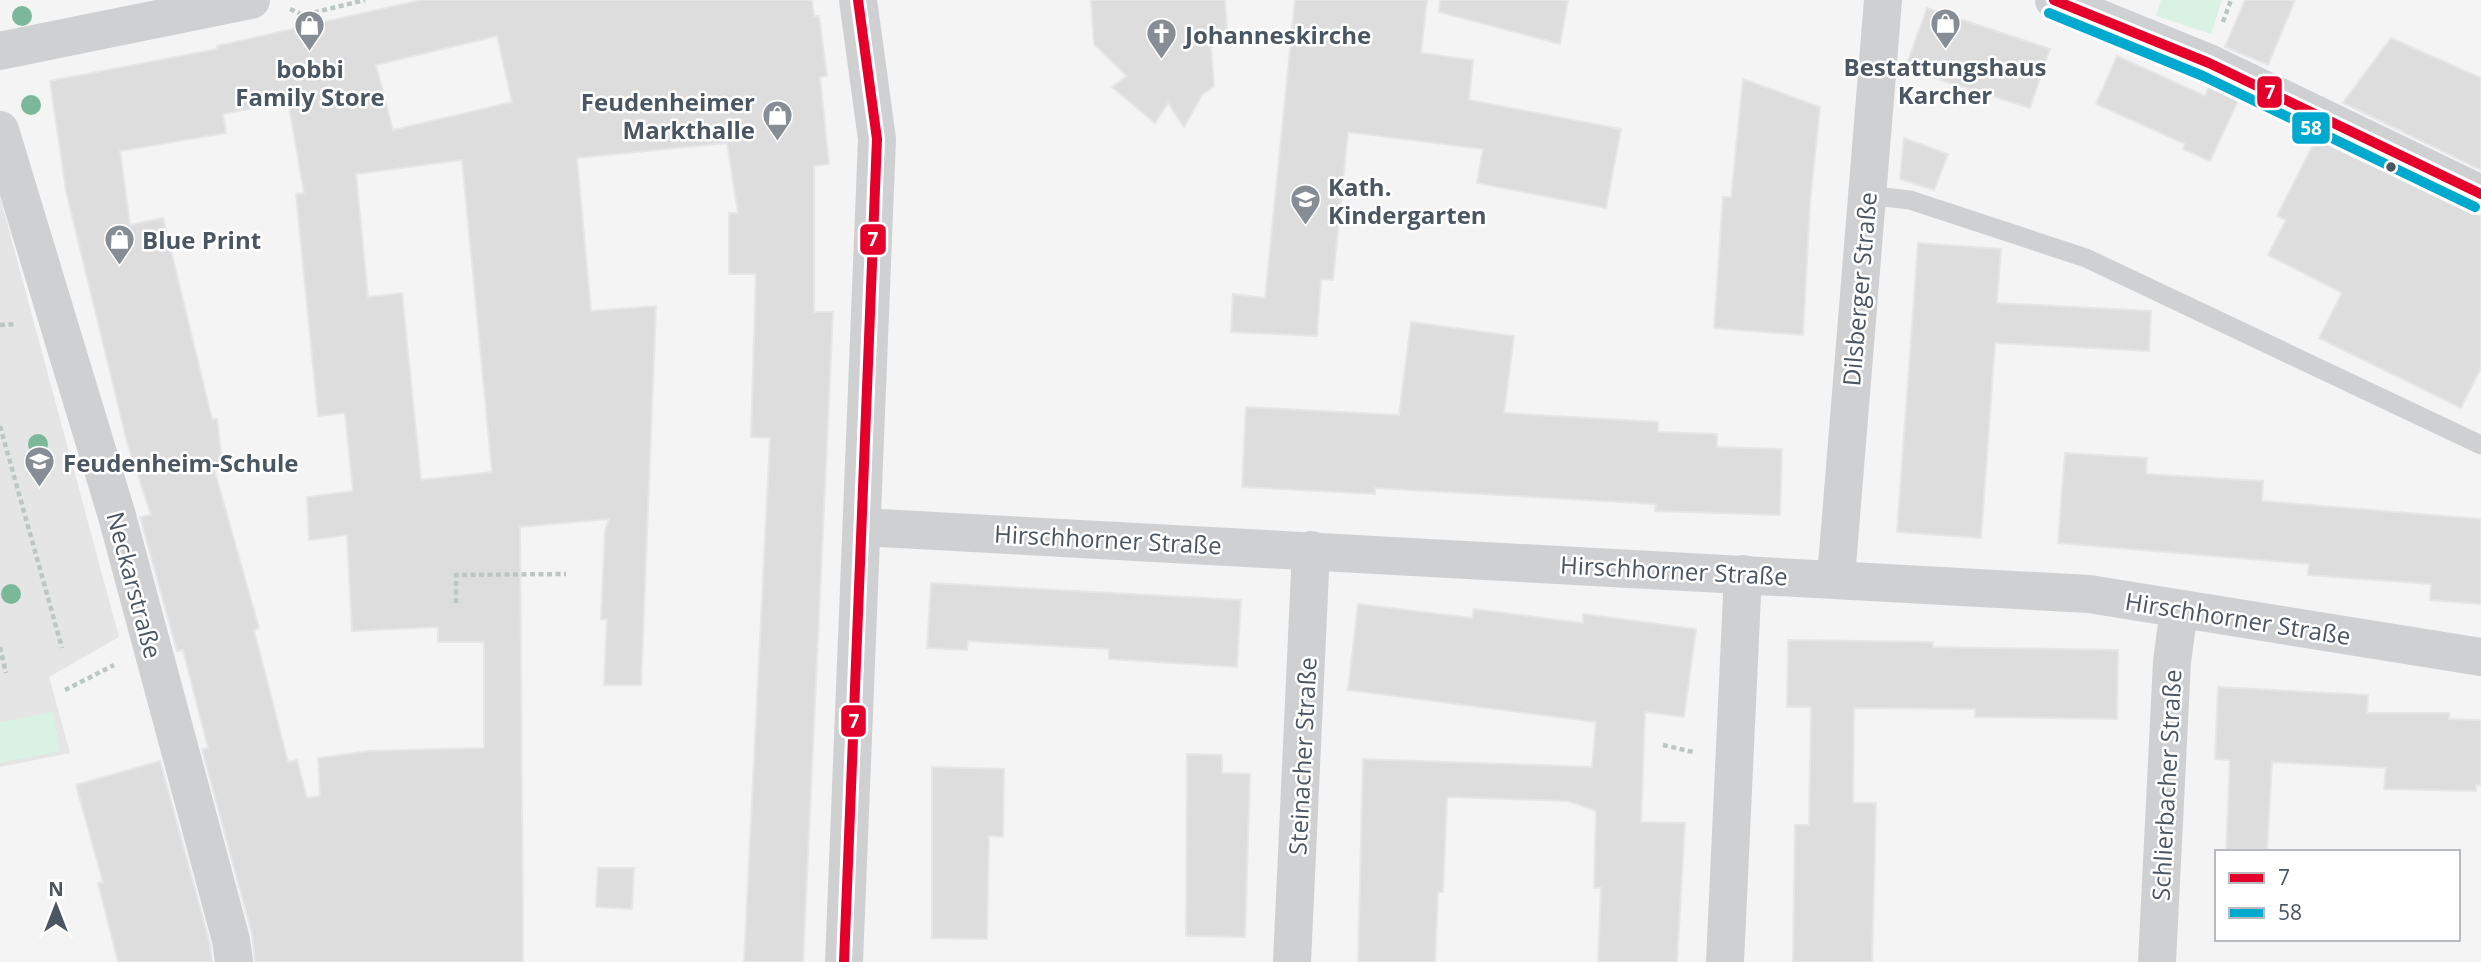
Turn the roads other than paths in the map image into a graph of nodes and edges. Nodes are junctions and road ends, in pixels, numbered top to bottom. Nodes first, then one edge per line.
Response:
1 (858, 0) edge
2 (1883, 0) edge
3 (2054, 0) edge
4 (266, 2) edge
5 (2093, 7) edge
6 (0, 51) edge
7 (0, 130) edge
8 (2481, 194) edge
9 (1866, 195) junction
10 (2481, 445) edge
11 (862, 527) junction
12 (1311, 550) junction
13 (1743, 574) junction
14 (1836, 578) junction
15 (2179, 609) junction
16 (2481, 657) edge
17 (234, 962) edge
18 (844, 962) edge
19 (1292, 962) edge
20 (1725, 962) edge
21 (2157, 962) edge

1 - 11 street
2 - 9 street, Dilsberger Straße
3 - 5 street
4 - 6 street
5 - 8 street
7 - 17 street, Neckarstraße
9 - 10 lane
9 - 14 street, Dilsberger Straße
11 - 12 street, Hirschhorner Straße
11 - 18 street
12 - 13 street, Hirschhorner Straße
12 - 19 street, Steinacher Straße
13 - 14 street, Hirschhorner Straße
13 - 20 street
14 - 15 street, Hirschhorner Straße
15 - 16 street, Hirschhorner Straße
15 - 21 street, Schlierbacher Straße

